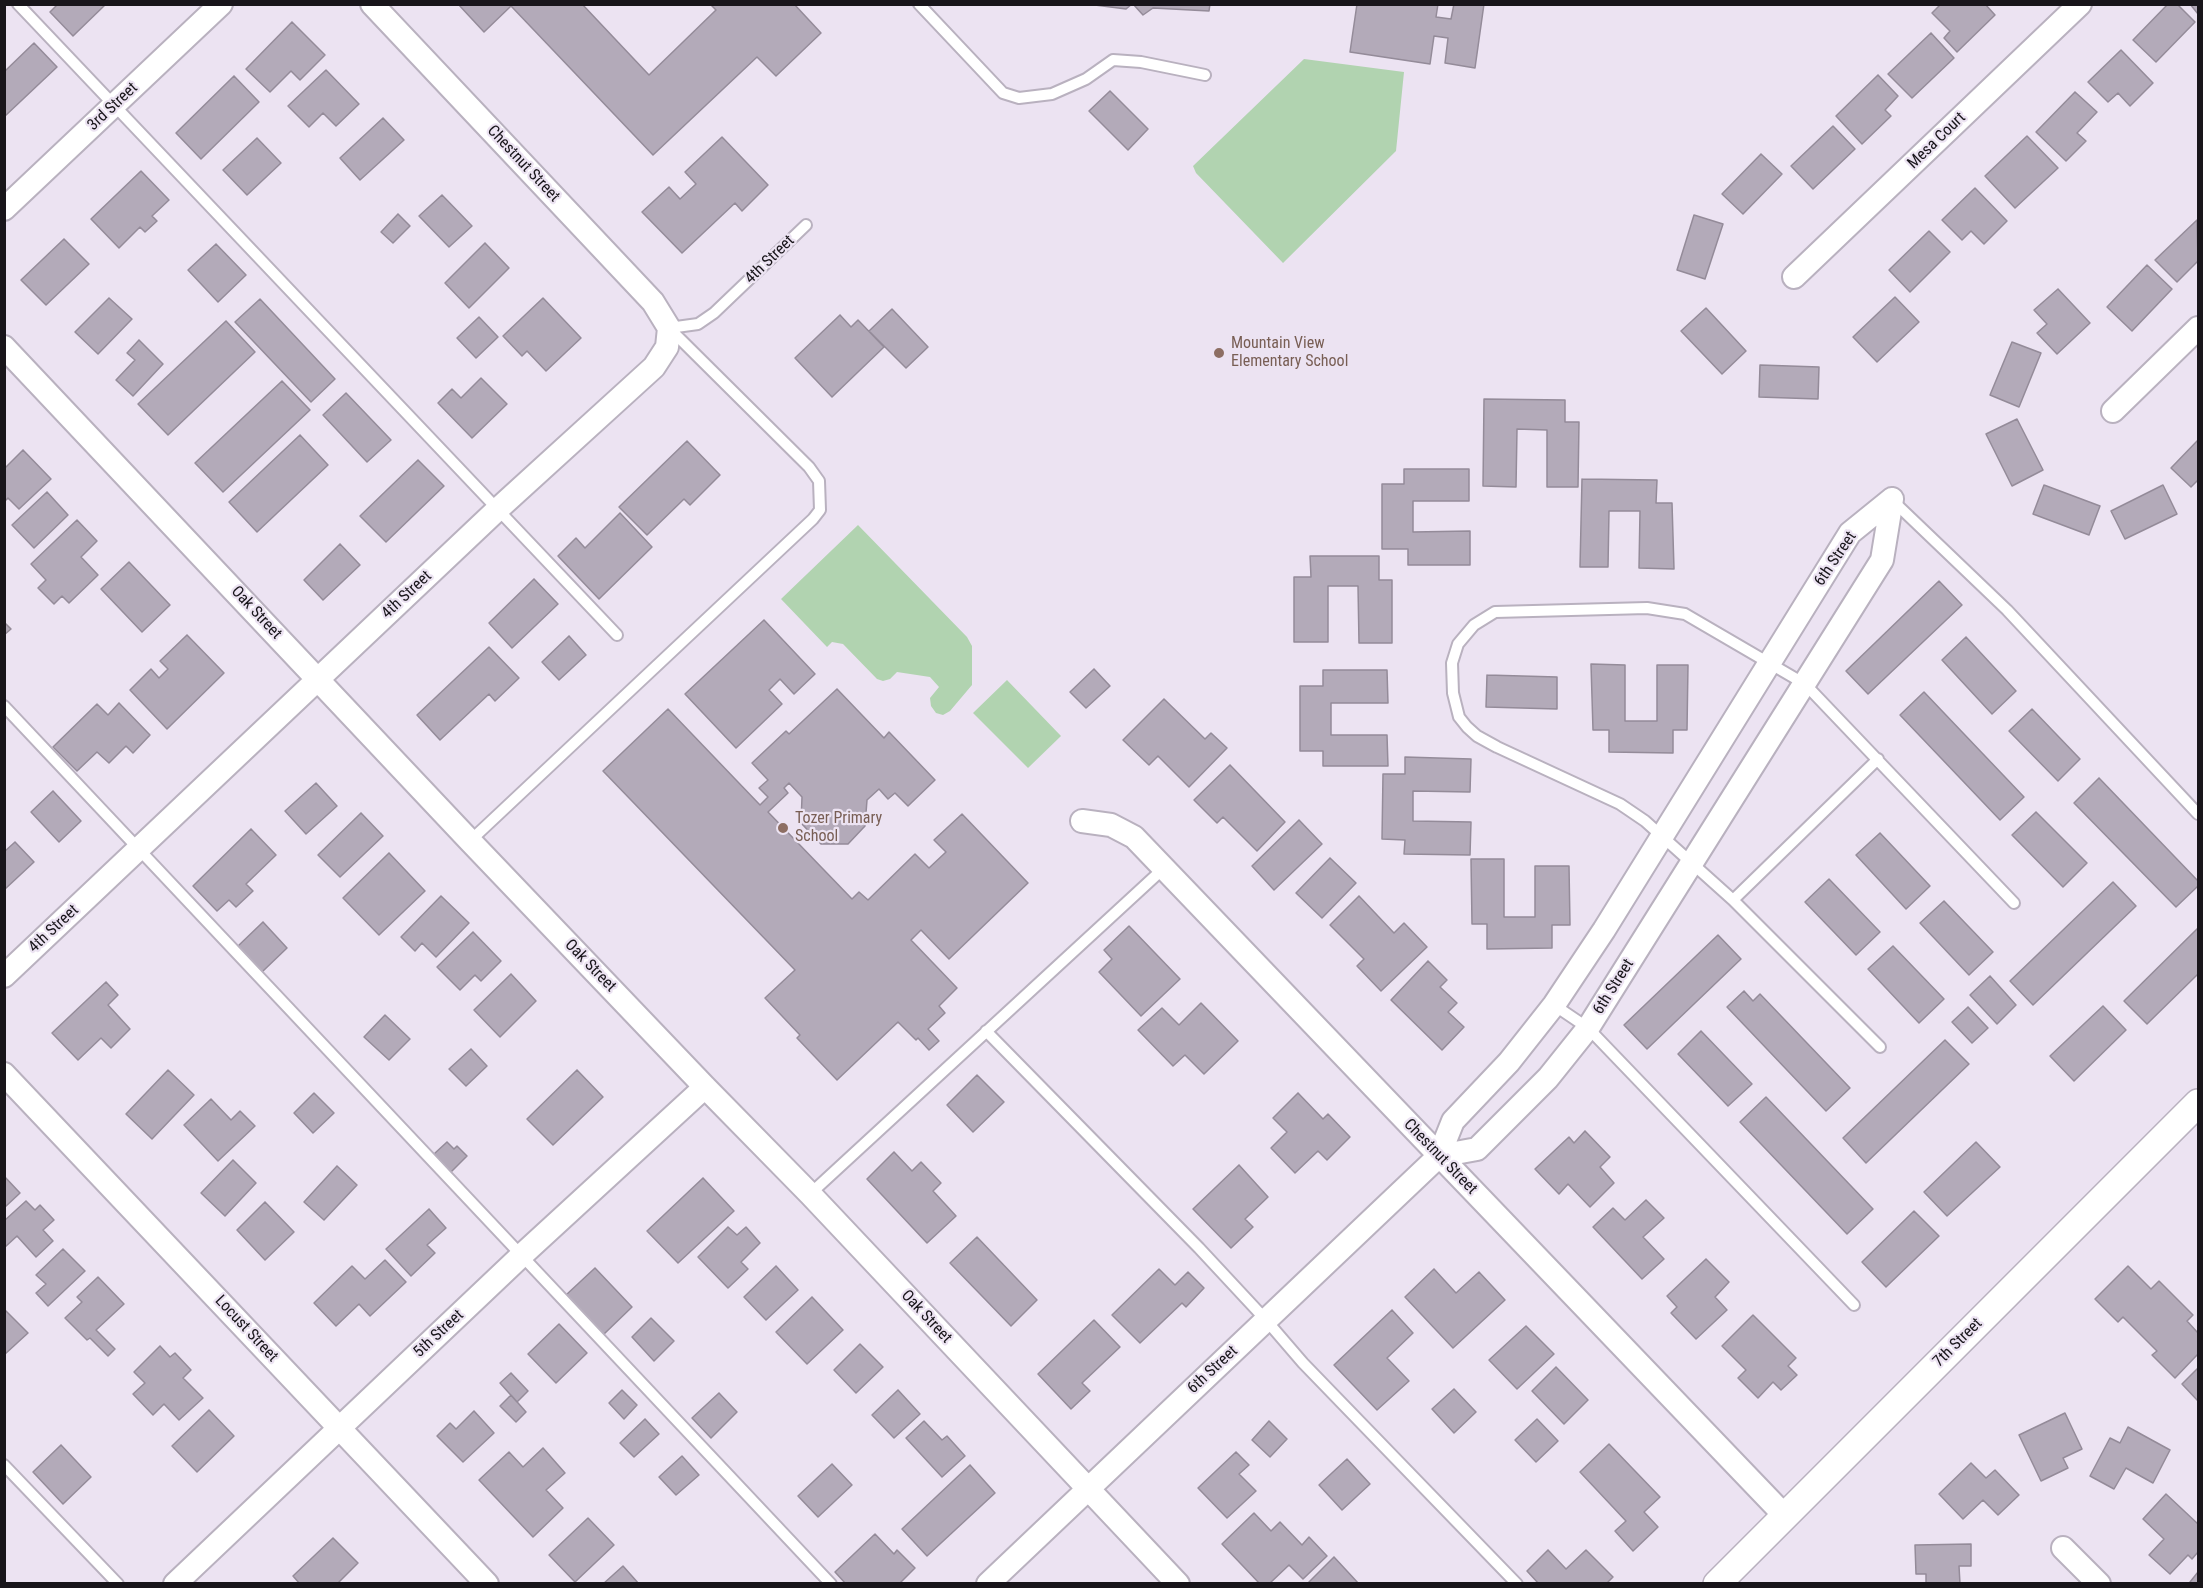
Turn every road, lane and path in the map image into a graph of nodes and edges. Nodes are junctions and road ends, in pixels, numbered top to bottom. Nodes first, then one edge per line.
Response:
1 (18, 4) edge
2 (221, 4) edge
3 (372, 4) edge
4 (919, 4) edge
5 (2080, 4) edge
6 (1205, 75) dead end
7 (114, 105) junction
8 (4, 209) edge
9 (806, 225) dead end
10 (1794, 277) dead end
11 (669, 328) junction
12 (2199, 328) edge
13 (4, 347) edge
14 (2113, 411) dead end
15 (1892, 499) junction
16 (498, 509) junction
17 (617, 635) dead end
18 (1770, 662) junction
19 (319, 679) junction
20 (1805, 684) junction
21 (4, 706) edge
22 (1878, 759) junction
23 (2199, 814) edge
24 (1082, 821) dead end
25 (1662, 836) junction
26 (470, 841) junction
27 (139, 849) junction
28 (1692, 863) junction
29 (1164, 868) junction
30 (1733, 900) junction
31 (2014, 903) dead end
32 (4, 976) edge
33 (1554, 1005) junction
34 (1588, 1028) junction
35 (986, 1031) junction
36 (1880, 1047) dead end
37 (4, 1074) edge
38 (705, 1087) junction
39 (2199, 1103) edge
40 (1438, 1156) junction
41 (810, 1194) junction
42 (522, 1255) junction
43 (1854, 1305) dead end
44 (1266, 1320) junction
45 (340, 1428) junction
46 (4, 1465) edge
47 (1088, 1489) junction
48 (1785, 1516) junction
49 (2063, 1548) dead end
50 (118, 1584) edge
51 (175, 1584) edge
52 (487, 1584) edge
53 (831, 1584) edge
54 (988, 1584) edge
55 (1178, 1584) edge
56 (1517, 1584) edge
57 (1718, 1584) edge
58 (2099, 1584) edge

1 - 7 lane
2 - 7 street, 3rd Street
3 - 11 street, Chestnut Street
4 - 6 lane
5 - 10 street, Mesa Court
7 - 8 street, 3rd Street
7 - 16 lane
9 - 11 lane, 4th Street
11 - 16 street, 4th Street
11 - 26 lane
12 - 14 street
13 - 19 street, Oak Street
15 - 18 street, 6th Street
15 - 20 street, 6th Street
15 - 23 lane
16 - 17 lane
16 - 19 street, 4th Street
18 - 20 lane
18 - 25 street, 6th Street
18 - 25 lane
19 - 26 street, Oak Street
19 - 27 street, 4th Street
20 - 22 lane
20 - 28 street, 6th Street
21 - 27 lane
22 - 30 lane
22 - 31 lane
24 - 29 street, Chestnut Street
25 - 28 lane
25 - 33 street, 6th Street
26 - 38 street, Oak Street
27 - 32 street, 4th Street
27 - 42 lane
28 - 30 lane
28 - 34 street, 6th Street
29 - 35 lane
29 - 40 street, Chestnut Street
30 - 36 lane
33 - 34 lane
33 - 40 street, 6th Street
34 - 40 street, 6th Street
34 - 43 lane
35 - 41 lane
35 - 44 lane
37 - 45 street, Locust Street
38 - 41 street, Oak Street
38 - 42 street, 5th Street
39 - 48 street, 7th Street
40 - 44 street, 6th Street
40 - 48 street, Chestnut Street
41 - 47 street, Oak Street
42 - 45 street, 5th Street
42 - 53 lane
44 - 47 street, 6th Street
44 - 56 lane
45 - 51 street, 5th Street
45 - 52 street, Locust Street
46 - 50 lane
47 - 54 street, 6th Street
47 - 55 street, Oak Street
48 - 57 street, 7th Street
49 - 58 street

